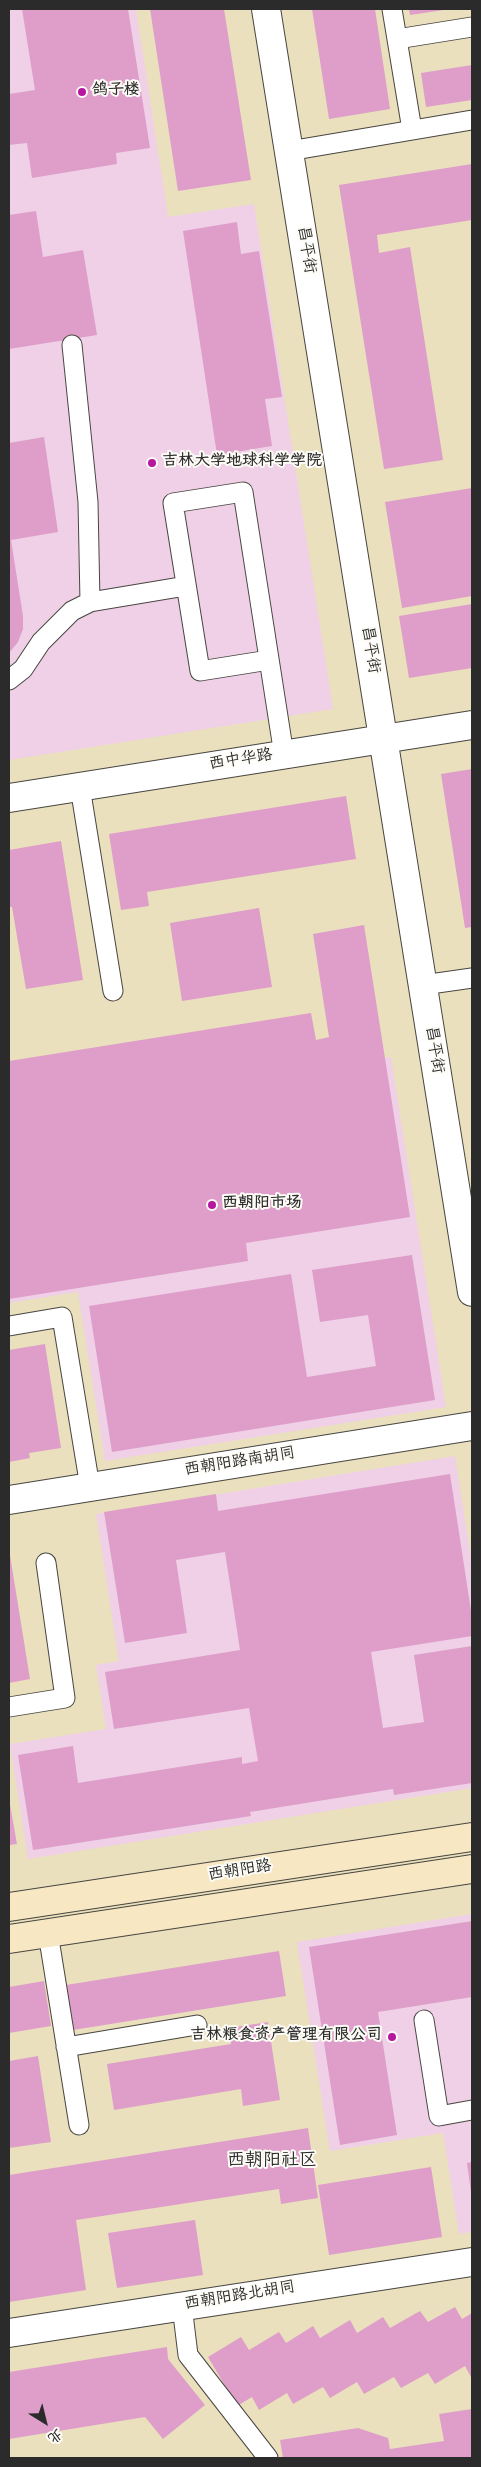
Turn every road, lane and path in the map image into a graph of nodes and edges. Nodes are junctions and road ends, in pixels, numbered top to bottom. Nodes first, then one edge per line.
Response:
1 (266, 9) edge
2 (392, 9) edge
3 (472, 27) edge
4 (397, 39) junction
5 (472, 120) edge
6 (412, 130) junction
7 (289, 151) junction
8 (72, 345) dead end
9 (186, 586) junction
10 (90, 602) junction
11 (269, 660) junction
12 (9, 680) edge
13 (472, 725) edge
14 (383, 739) junction
15 (284, 754) junction
16 (80, 787) junction
17 (9, 798) edge
18 (472, 978) edge
19 (423, 985) junction
20 (113, 991) dead end
21 (465, 1199) edge
22 (472, 1292) edge
23 (9, 1326) edge
24 (472, 1426) edge
25 (90, 1487) junction
26 (9, 1500) edge
27 (46, 1563) dead end
28 (9, 1706) edge
29 (472, 1837) edge
30 (472, 1869) edge
31 (9, 1907) edge
32 (48, 1933) junction
33 (9, 1939) edge
34 (424, 2020) dead end
35 (197, 2025) dead end
36 (66, 2047) junction
37 (472, 2110) edge
38 (79, 2125) dead end
39 (472, 2262) edge
40 (182, 2306) junction
41 (9, 2333) edge
42 (268, 2458) edge

1 - 7 street, 昌平街
2 - 4 lane
3 - 4 lane
4 - 6 lane
5 - 6 lane
6 - 7 lane
7 - 14 street, 昌平街
8 - 10 lane
9 - 10 lane
9 - 11 lane
9 - 11 lane
10 - 12 lane
11 - 15 lane
13 - 14 street, 西中华路
14 - 15 street, 西中华路
14 - 19 street, 昌平街
15 - 16 street, 西中华路
16 - 17 street, 西中华路
16 - 20 lane
18 - 19 lane
19 - 21 street, 昌平街
21 - 22 street, 昌平街
23 - 25 lane
24 - 25 street, 西朝阳路南胡同
25 - 26 street, 西朝阳路南胡同
27 - 28 lane
29 - 31 main road, 西朝阳路
30 - 32 main road, 西朝阳路
32 - 33 main road, 西朝阳路
32 - 36 lane
34 - 37 lane
35 - 36 lane
36 - 38 lane
39 - 40 street, 西朝阳路北胡同
40 - 41 street, 西朝阳路北胡同
40 - 42 lane

